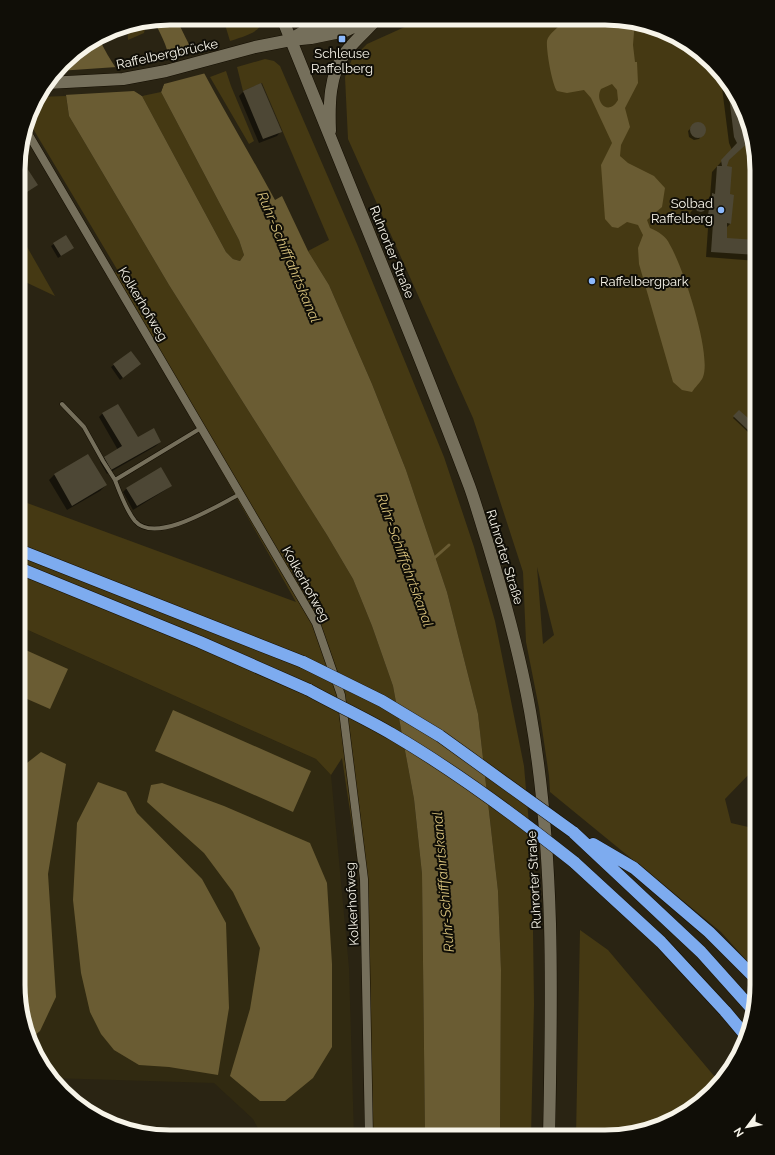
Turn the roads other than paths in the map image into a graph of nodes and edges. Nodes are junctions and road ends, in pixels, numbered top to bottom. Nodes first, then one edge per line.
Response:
1 (285, 25) edge
2 (320, 25) edge
3 (358, 25) edge
4 (372, 25) edge
5 (291, 40) junction
6 (54, 83) edge
7 (29, 136) edge
8 (330, 138) junction
9 (62, 404) dead end
10 (202, 428) junction
11 (115, 480) junction
12 (240, 494) junction
13 (25, 552) edge
14 (25, 570) edge
15 (573, 832) junction
16 (750, 973) edge
17 (749, 1005) edge
18 (742, 1031) edge
19 (369, 1130) edge
20 (549, 1130) edge

1 - 5 main road, Ruhrorter Straße
2 - 5 main road
3 - 5 main road
4 - 8 main road
5 - 6 main road, Raffelbergbrücke
5 - 8 main road, Ruhrorter Straße
7 - 10 street, Kolkerhofweg
8 - 20 main road, Ruhrorter Straße
9 - 11 lane
10 - 11 lane
10 - 12 street, Kolkerhofweg
11 - 12 lane
12 - 19 street, Kolkerhofweg
13 - 15 highway, bridge
14 - 18 highway, bridge
15 - 16 highway
15 - 17 highway

